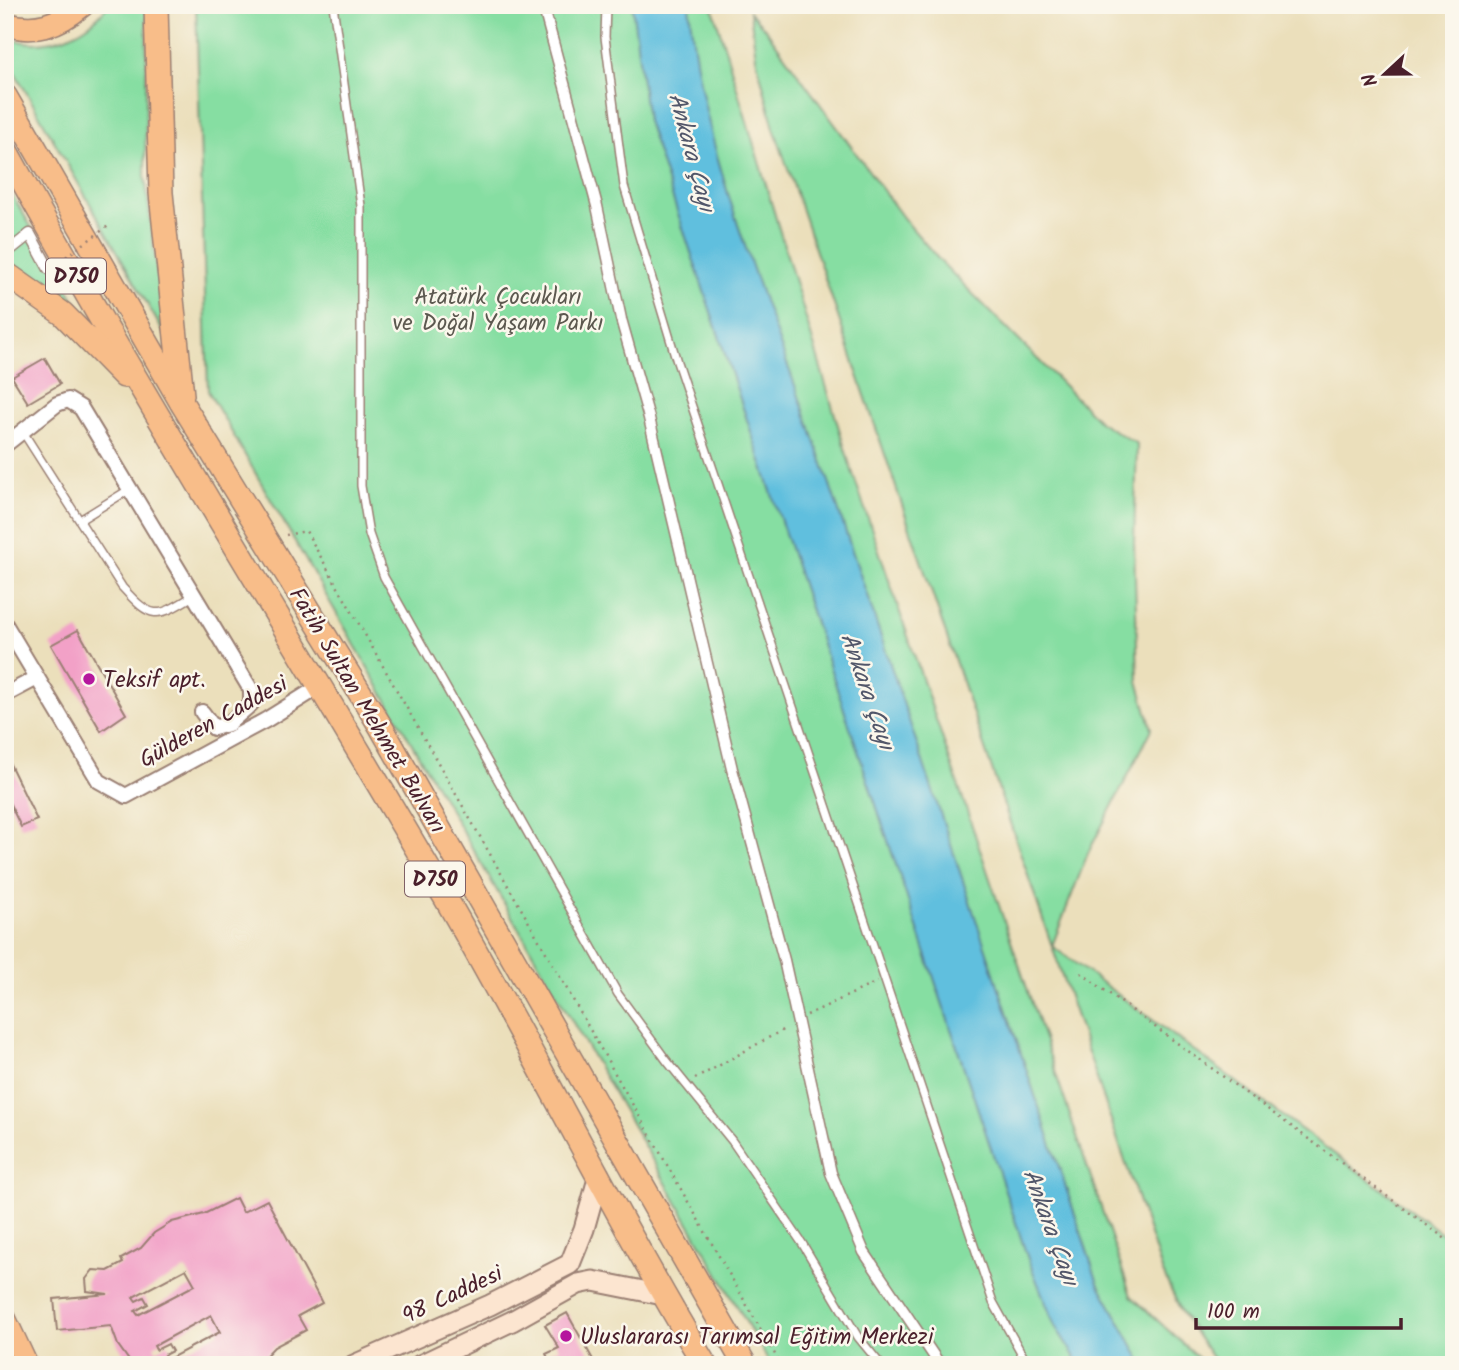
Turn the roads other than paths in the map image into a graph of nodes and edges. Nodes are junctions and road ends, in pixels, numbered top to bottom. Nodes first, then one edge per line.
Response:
1 (82, 5) edge
2 (156, 5) edge
3 (333, 5) edge
4 (543, 5) edge
5 (606, 5) edge
6 (5, 24) edge
7 (5, 96) edge
8 (5, 149) edge
9 (5, 254) edge
10 (49, 269) road end
11 (5, 273) edge
12 (150, 402) junction
13 (183, 405) junction
14 (23, 432) junction
15 (5, 445) edge
16 (131, 488) junction
17 (80, 520) junction
18 (193, 596) junction
19 (5, 624) edge
20 (37, 678) junction
21 (321, 685) junction
22 (5, 695) edge
23 (202, 712) dead end
24 (599, 1175) junction
25 (570, 1264) junction
26 (578, 1284) junction
27 (663, 1295) junction
28 (5, 1318) edge
29 (27, 1365) edge
30 (354, 1365) edge
31 (420, 1365) edge
32 (705, 1365) edge
33 (745, 1365) edge
34 (881, 1365) edge
35 (940, 1365) edge
36 (1028, 1365) edge

1 - 6 highway
2 - 13 highway
3 - 34 lane
4 - 35 street
5 - 36 lane
7 - 13 highway, Fatih Sultan Mehmet Bulvarı / D750
8 - 12 highway, Fatih Sultan Mehmet Bulvarı / D750
9 - 10 street
11 - 12 highway
12 - 21 highway, Fatih Sultan Mehmet Bulvarı / D750
13 - 33 highway, Fatih Sultan Mehmet Bulvarı / D750
14 - 15 street
14 - 16 street
14 - 17 lane
16 - 17 lane
16 - 18 street
17 - 18 lane
18 - 23 street
19 - 20 street
20 - 21 street, Gülderen Caddesi
20 - 22 street
21 - 24 highway, Fatih Sultan Mehmet Bulvarı / D750
24 - 25 main road
24 - 27 highway, Fatih Sultan Mehmet Bulvarı / D750
25 - 26 main road
25 - 30 main road, 98 Caddesi
26 - 27 main road
26 - 31 main road
27 - 32 highway, Fatih Sultan Mehmet Bulvarı / D750
28 - 29 main road

